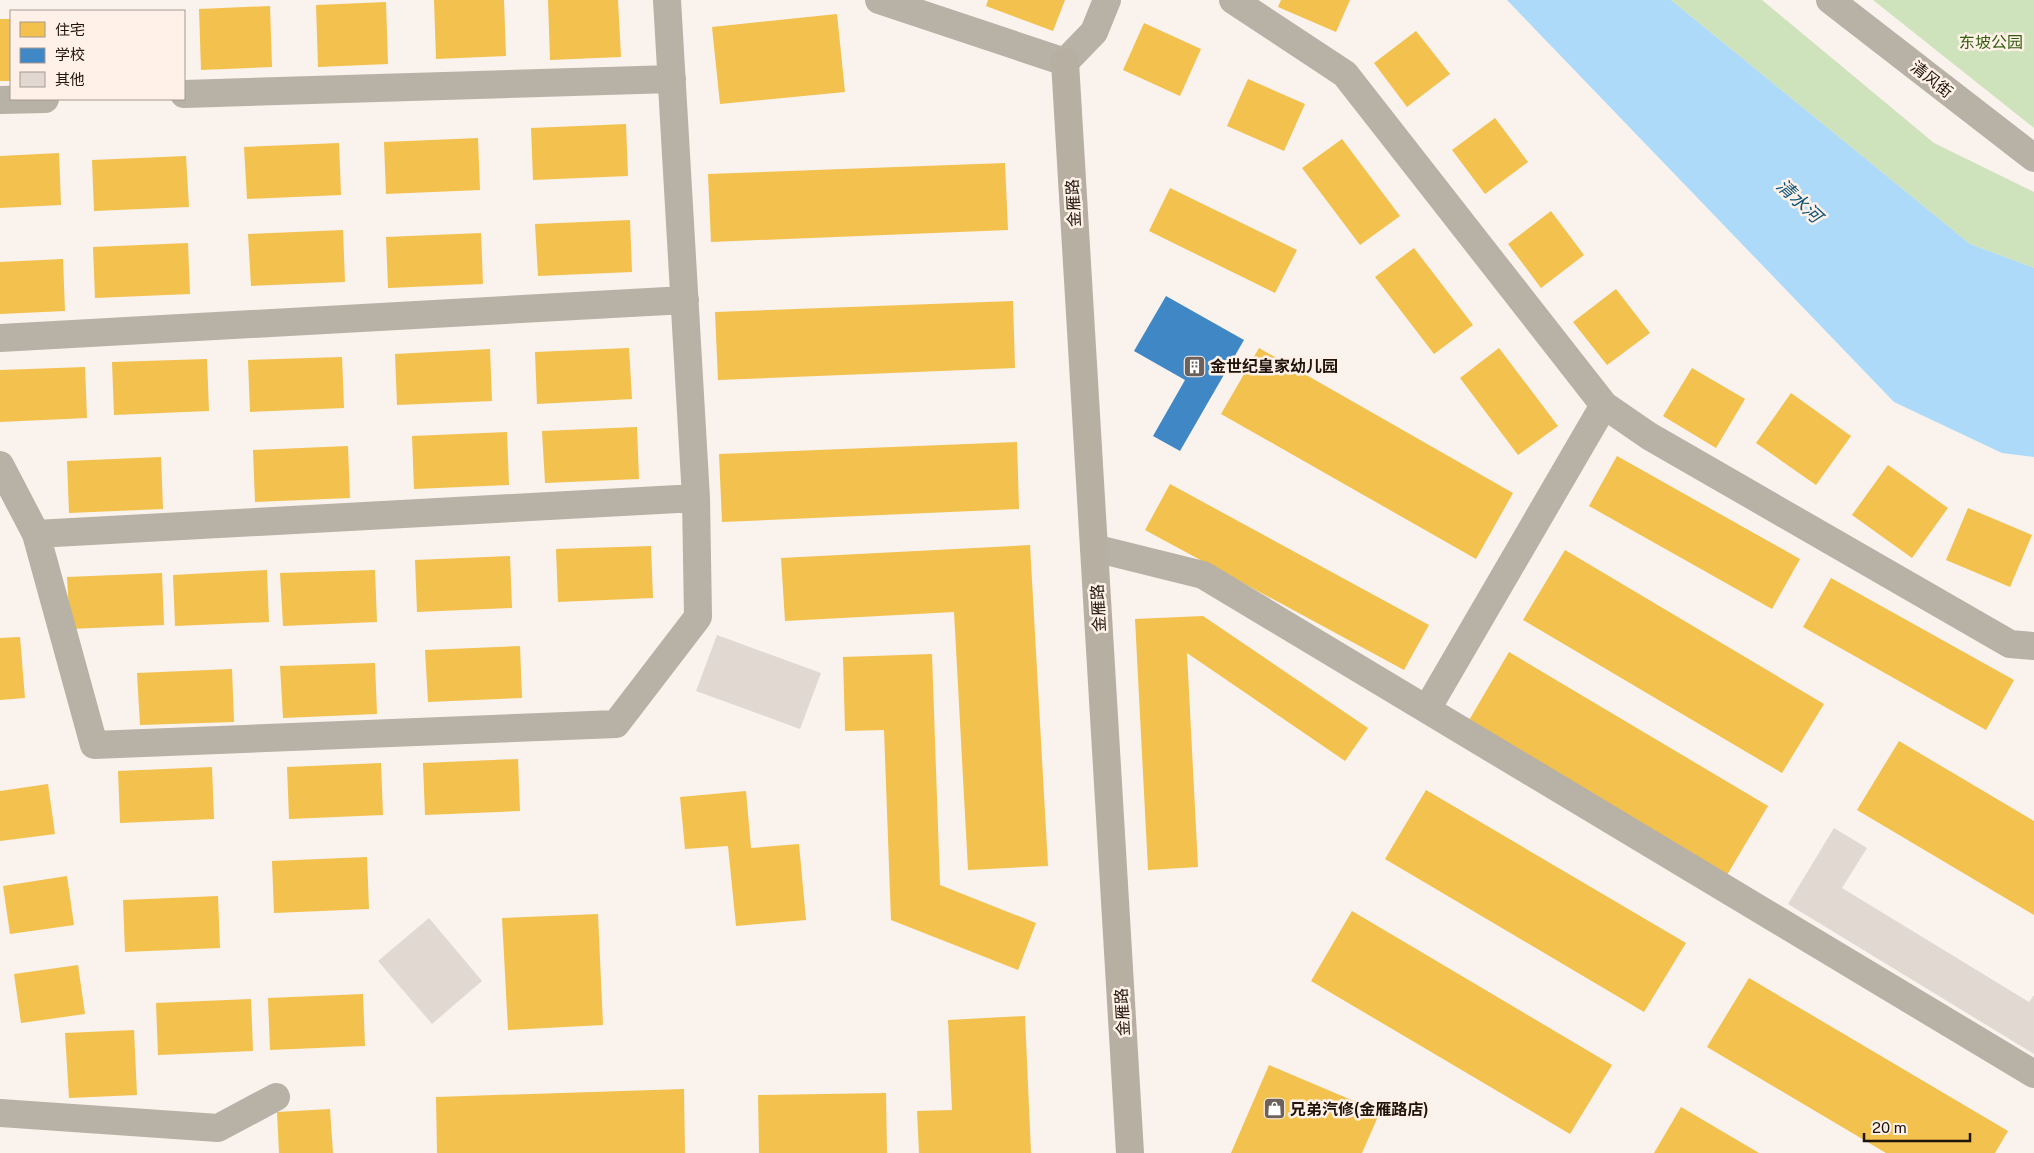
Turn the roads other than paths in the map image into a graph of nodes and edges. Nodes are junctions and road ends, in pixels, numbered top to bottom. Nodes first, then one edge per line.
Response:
1 (668, 0) edge
2 (879, 0) edge
3 (1107, 0) edge
4 (1233, 0) edge
5 (1830, 0) edge
6 (1065, 62) junction
7 (672, 78) junction
8 (185, 94) edge
9 (2034, 158) edge
10 (685, 300) junction
11 (0, 338) edge
12 (1604, 405) junction
13 (0, 465) edge
14 (696, 498) junction
15 (36, 534) junction
16 (1094, 548) junction
17 (2034, 646) edge
18 (1426, 709) junction
19 (2034, 1074) edge
20 (276, 1097) dead end
21 (0, 1113) edge
22 (1130, 1153) edge

1 - 7 street
2 - 6 street
3 - 6 street
4 - 12 street
5 - 9 street, 清风街
6 - 16 street, 金雁路
7 - 8 street
7 - 10 street
10 - 11 street
10 - 14 street
12 - 17 street
12 - 18 street
13 - 15 street
14 - 15 street
14 - 15 street
16 - 18 street
16 - 22 street, 金雁路
18 - 19 street
20 - 21 street

